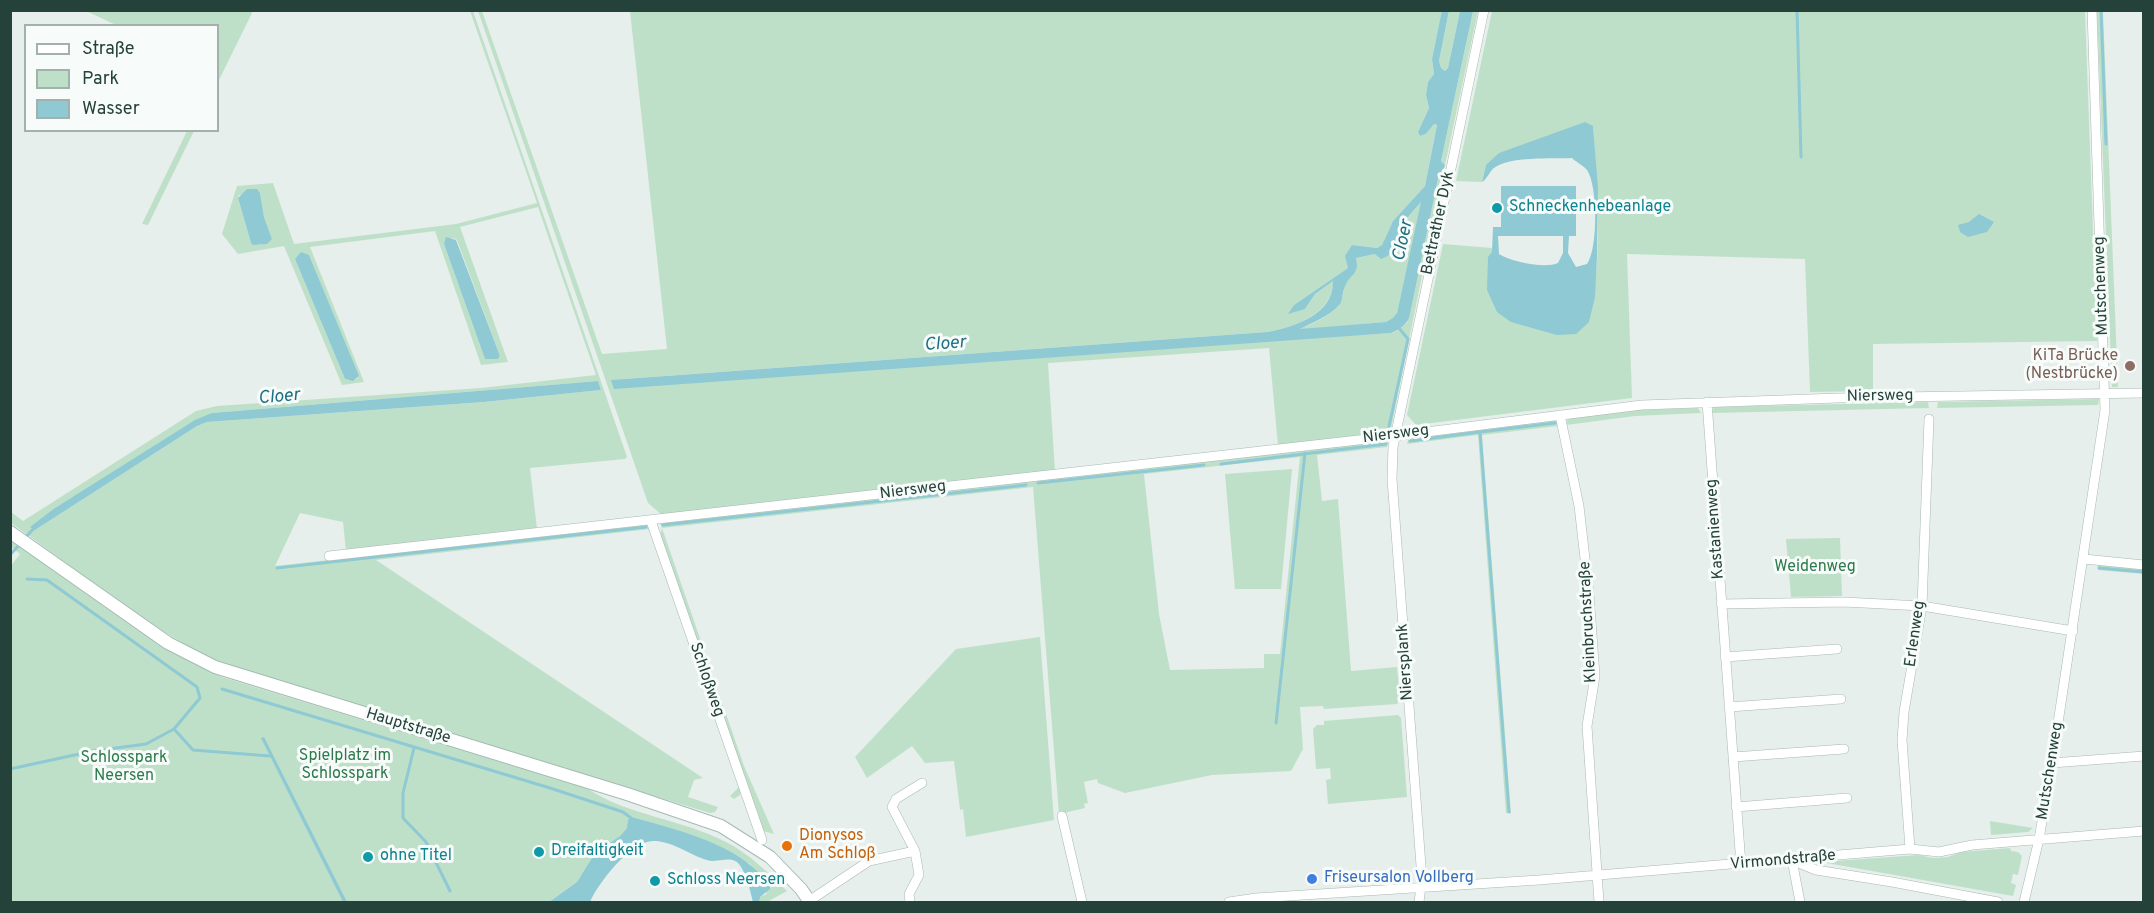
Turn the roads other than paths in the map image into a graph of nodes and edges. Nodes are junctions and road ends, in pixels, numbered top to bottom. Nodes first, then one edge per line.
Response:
1 (1484, 10) edge
2 (2092, 10) edge
3 (2106, 393) junction
4 (2144, 393) edge
5 (1707, 402) junction
6 (1560, 415) junction
7 (1929, 419) dead end
8 (1395, 436) junction
9 (651, 521) junction
10 (10, 532) edge
11 (328, 556) dead end
12 (2084, 560) junction
13 (2144, 565) edge
14 (1721, 604) junction
15 (1922, 606) junction
16 (2073, 632) junction
17 (1837, 649) dead end
18 (1725, 657) junction
19 (1841, 699) dead end
20 (1728, 707) junction
21 (1844, 749) dead end
22 (1733, 756) junction
23 (2144, 756) edge
24 (2052, 763) junction
25 (922, 783) dead end
26 (1847, 798) dead end
27 (1737, 807) junction
28 (1062, 816) dead end
29 (2144, 831) edge
30 (2039, 839) junction
31 (762, 840) dead end
32 (1910, 849) junction
33 (915, 851) junction
34 (1792, 860) junction
35 (1742, 865) junction
36 (1597, 876) junction
37 (1421, 887) junction
38 (1934, 891) junction
39 (810, 902) edge
40 (910, 902) edge
41 (1082, 903) edge
42 (1228, 903) edge
43 (1419, 903) edge
44 (1599, 903) edge
45 (1800, 903) edge
46 (1932, 903) edge
47 (1998, 903) edge
48 (2024, 903) edge

1 - 8 street, Bettrather Dyk
2 - 3 street, Mutschenweg
3 - 4 street, Niersweg
3 - 5 street, Niersweg
3 - 12 street, Mutschenweg
5 - 6 street, Niersweg
5 - 14 street, Kastanienweg
6 - 8 street, Niersweg
6 - 36 street, Kleinbruchstraße
7 - 15 street, Erlenweg
8 - 9 street, Niersweg
8 - 37 street, Niersplank
9 - 11 street, Niersweg
9 - 31 street, Schloßweg
10 - 39 street, Hauptstraße
12 - 13 street
12 - 16 street, Mutschenweg
14 - 15 street
14 - 18 street, Kastanienweg
15 - 16 street
15 - 32 street, Erlenweg
16 - 24 street, Mutschenweg
17 - 18 street
18 - 20 street, Kastanienweg
19 - 20 street
20 - 22 street, Kastanienweg
21 - 22 street
22 - 27 street, Kastanienweg
23 - 24 street
24 - 30 street, Mutschenweg
25 - 33 street
26 - 27 street
27 - 35 street, Kastanienweg
28 - 41 street
29 - 30 street, Virmondstraße
30 - 32 street, Virmondstraße
30 - 48 street, Mutschenweg
32 - 34 street, Virmondstraße
33 - 39 street
33 - 40 street
34 - 35 street, Virmondstraße
34 - 38 street
34 - 45 street
35 - 36 street, Virmondstraße
36 - 37 street, Virmondstraße
36 - 44 street, Kleinbruchstraße
37 - 42 street, Virmondstraße
37 - 43 street
38 - 46 street
38 - 47 street

